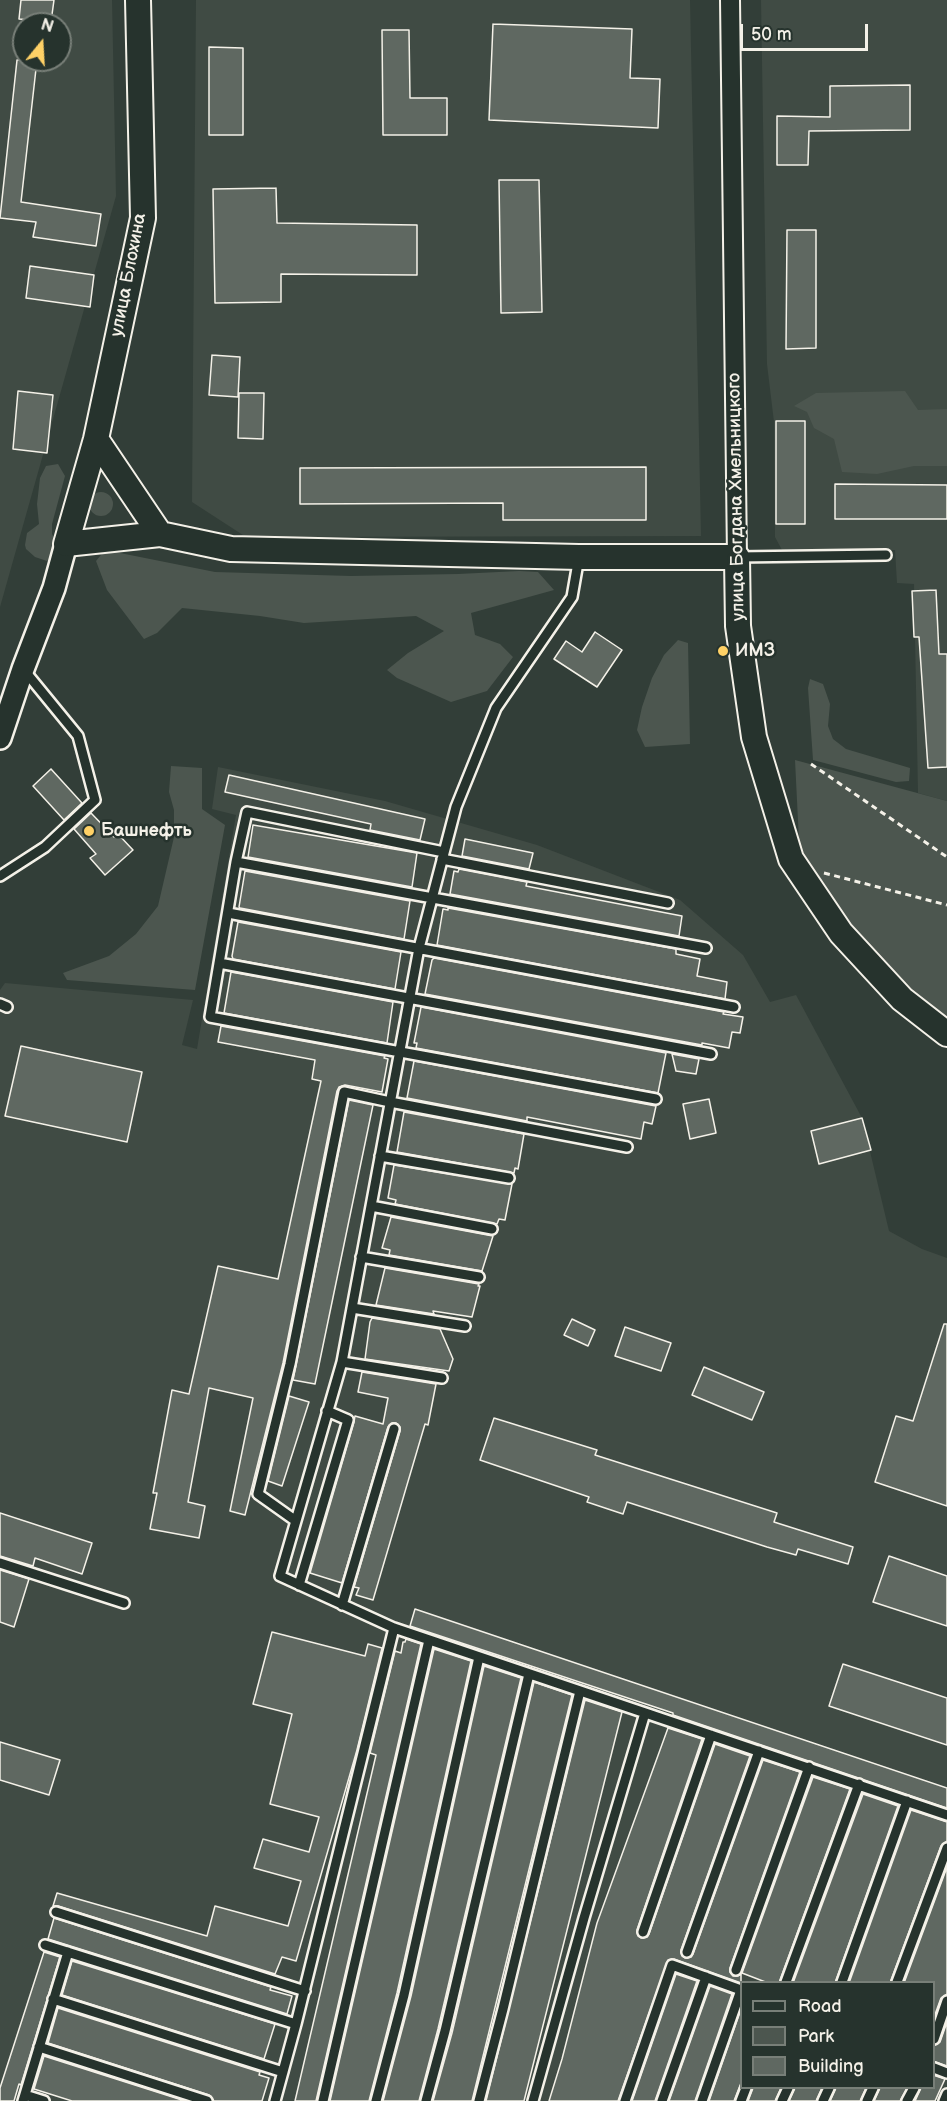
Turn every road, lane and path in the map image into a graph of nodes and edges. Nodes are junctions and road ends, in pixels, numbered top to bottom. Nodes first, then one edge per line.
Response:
1 (138, 0) edge
2 (730, 0) edge
3 (96, 439) junction
4 (160, 534) junction
5 (66, 544) junction
6 (886, 555) dead end
7 (579, 557) junction
8 (737, 557) junction
9 (23, 669) junction
10 (0, 738) edge
11 (811, 764) dead end
12 (443, 855) junction
13 (947, 857) edge
14 (236, 862) junction
15 (816, 872) dead end
16 (0, 876) edge
17 (432, 897) junction
18 (668, 903) dead end
19 (947, 905) edge
20 (228, 913) junction
21 (419, 948) junction
22 (706, 948) dead end
23 (219, 963) junction
24 (410, 998) junction
25 (734, 1007) dead end
26 (947, 1034) edge
27 (399, 1052) junction
28 (711, 1054) dead end
29 (656, 1099) dead end
30 (390, 1102) junction
31 (627, 1147) dead end
32 (380, 1156) junction
33 (509, 1178) dead end
34 (371, 1206) junction
35 (492, 1228) dead end
36 (362, 1257) junction
37 (479, 1277) dead end
38 (352, 1308) junction
39 (465, 1326) dead end
40 (342, 1362) junction
41 (441, 1378) dead end
42 (327, 1411) junction
43 (394, 1428) dead end
44 (296, 1521) junction
45 (0, 1563) edge
46 (299, 1585) junction
47 (124, 1603) dead end
48 (342, 1605) junction
49 (394, 1628) junction
50 (429, 1640) junction
51 (479, 1657) junction
52 (529, 1674) junction
53 (580, 1691) junction
54 (645, 1713) junction
55 (711, 1735) junction
56 (759, 1751) junction
57 (809, 1767) junction
58 (859, 1784) junction
59 (907, 1801) junction
60 (947, 1815) edge
61 (947, 1848) edge
62 (56, 1912) dead end
63 (643, 1932) dead end
64 (45, 1945) dead end
65 (68, 1952) junction
66 (687, 1952) dead end
67 (736, 1970) dead end
68 (706, 1977) junction
69 (787, 1981) edge
70 (843, 1981) edge
71 (898, 1981) edge
72 (304, 1990) junction
73 (740, 1990) edge
74 (740, 1993) edge
75 (53, 1999) junction
76 (947, 2001) edge
77 (296, 2024) junction
78 (935, 2034) edge
79 (39, 2047) junction
80 (283, 2072) junction
81 (947, 2094) edge
82 (24, 2098) edge
83 (44, 2101) edge
84 (207, 2101) edge
85 (275, 2101) edge
86 (323, 2101) edge
87 (376, 2101) edge
88 (426, 2101) edge
89 (479, 2101) edge
90 (533, 2101) edge
91 (625, 2101) edge
92 (662, 2101) edge
93 (702, 2101) edge
94 (944, 2101) edge

1 - 3 main road, улица Блохина
2 - 8 street, улица Богдана Хмельницкого
3 - 4 main road
3 - 5 main road, улица Блохина
4 - 5 main road
4 - 7 main road
5 - 9 street, улица Блохина
6 - 8 lane
7 - 8 main road
7 - 12 lane
8 - 26 main road, улица Богдана Хмельницкого
9 - 10 street, улица Блохина
9 - 16 lane
11 - 13 path
12 - 14 lane
12 - 17 lane
12 - 18 lane
14 - 17 lane
14 - 20 lane
15 - 19 path
17 - 21 lane
17 - 22 lane
20 - 21 lane
20 - 23 lane
21 - 24 lane
21 - 25 lane
23 - 24 lane
23 - 27 lane
24 - 27 lane
24 - 28 lane
27 - 29 lane
27 - 30 lane
30 - 31 lane
30 - 32 lane
30 - 44 lane
32 - 33 lane
32 - 34 lane
34 - 35 lane
34 - 36 lane
36 - 37 lane
36 - 38 lane
38 - 39 lane
38 - 40 lane
40 - 41 lane
40 - 42 lane
42 - 44 lane
42 - 46 lane
43 - 48 lane
44 - 46 lane
45 - 47 lane
46 - 48 lane
48 - 49 lane
49 - 50 lane
49 - 72 lane
50 - 51 lane
50 - 86 lane
51 - 52 lane
51 - 87 lane
52 - 53 lane
52 - 88 lane
53 - 54 lane
53 - 89 lane
54 - 55 lane
54 - 90 lane
55 - 56 lane
55 - 63 lane
56 - 57 lane
56 - 66 lane
57 - 58 lane
57 - 67 lane
58 - 59 lane
58 - 69 lane
59 - 60 lane
59 - 70 lane
61 - 71 lane
62 - 72 lane
64 - 65 lane
65 - 75 lane
65 - 77 lane
68 - 73 lane
68 - 91 lane
68 - 92 lane
72 - 77 lane
74 - 93 lane
75 - 79 lane
75 - 80 lane
76 - 78 lane
77 - 80 lane
79 - 82 lane
79 - 84 lane
80 - 85 lane
81 - 94 lane
82 - 83 lane

